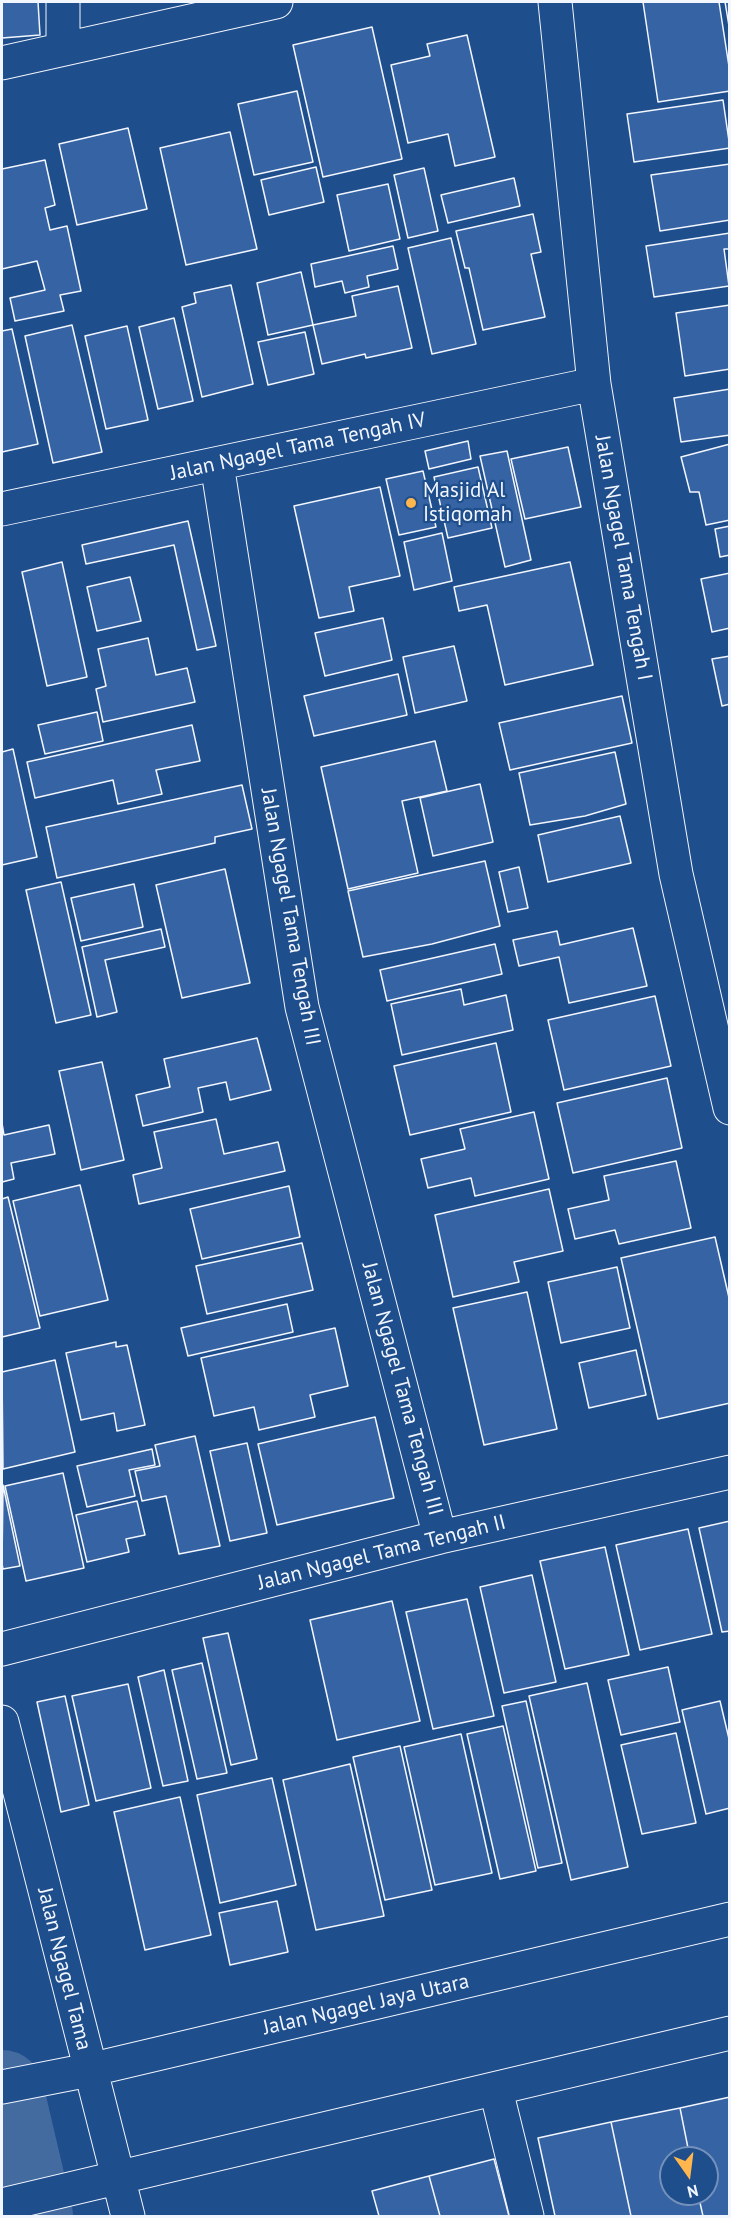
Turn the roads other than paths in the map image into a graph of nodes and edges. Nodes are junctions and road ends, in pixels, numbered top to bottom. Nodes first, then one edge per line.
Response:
1 (63, 2) edge
2 (276, 2) edge
3 (555, 2) edge
4 (63, 49) junction
5 (2, 63) edge
6 (594, 384) junction
7 (217, 464) junction
8 (2, 509) edge
9 (729, 1107) edge
10 (729, 1472) edge
11 (440, 1537) junction
12 (2, 1649) edge
13 (2, 1722) edge
14 (729, 1919) edge
15 (729, 2033) edge
16 (89, 2070) junction
17 (2, 2087) edge
18 (496, 2090) junction
19 (118, 2179) junction
20 (2, 2205) edge
21 (128, 2217) edge
22 (527, 2217) edge

1 - 4 street
2 - 4 street
3 - 6 street, Jalan Ngagel Tama Tengah I
4 - 5 street
6 - 7 street, Jalan Ngagel Tama Tengah IV
6 - 9 street, Jalan Ngagel Tama Tengah I
7 - 8 street, Jalan Ngagel Tama Tengah IV
7 - 11 street, Jalan Ngagel Tama Tengah III
10 - 11 street, Jalan Ngagel Tama Tengah II
11 - 12 street, Jalan Ngagel Tama Tengah II
13 - 16 street, Jalan Ngagel Tama
14 - 16 street, Jalan Ngagel Jaya Utara
15 - 18 street
16 - 17 street, Jalan Ngagel Jaya Utara
16 - 19 street, Jalan Ngagel Tama
18 - 19 street
18 - 22 street
19 - 20 street
19 - 21 street, Jalan Ngagel Tama

